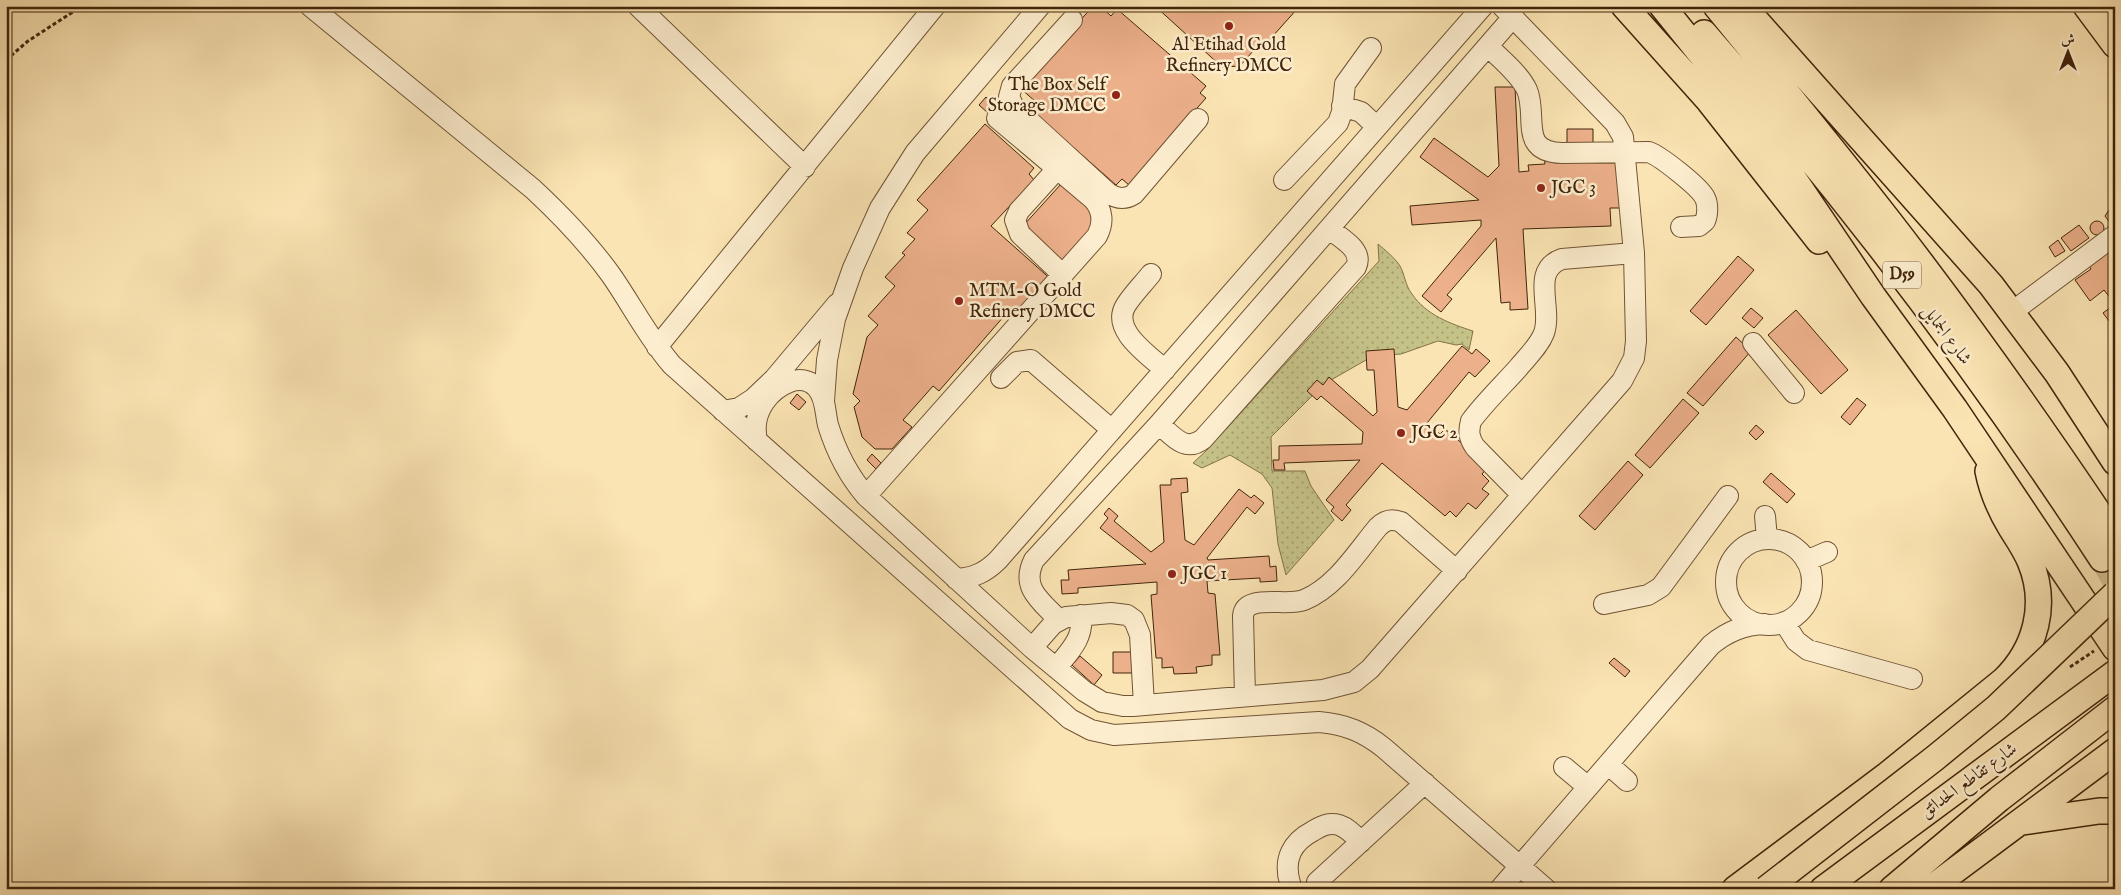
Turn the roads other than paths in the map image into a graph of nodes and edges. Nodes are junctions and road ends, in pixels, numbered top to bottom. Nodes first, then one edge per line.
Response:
1 (310, 6) edge
2 (638, 6) edge
3 (935, 6) edge
4 (1483, 6) edge
5 (1624, 6) edge
6 (1662, 6) edge
7 (1681, 6) edge
8 (1716, 6) edge
9 (1743, 6) edge
10 (2086, 6) edge
11 (2110, 6) edge
12 (1038, 9) edge
13 (1507, 12) edge
14 (2115, 12) edge
15 (2115, 45) edge
16 (1488, 46) junction
17 (1371, 48) dead end
18 (1341, 111) junction
19 (997, 118) dead end
20 (1198, 119) dead end
21 (1374, 131) junction
22 (1626, 151) junction
23 (805, 166) junction
24 (1057, 169) junction
25 (1284, 180) dead end
26 (1681, 227) dead end
27 (1329, 228) junction
28 (2115, 235) edge
29 (1634, 254) junction
30 (1151, 274) dead end
31 (1062, 275) junction
32 (1874, 296) junction
33 (842, 299) junction
34 (2012, 312) junction
35 (1753, 343) dead end
36 (657, 348) junction
37 (796, 352) junction
38 (827, 360) junction
39 (1165, 370) junction
40 (1000, 378) dead end
41 (769, 390) junction
42 (1794, 393) dead end
43 (824, 400) junction
44 (2076, 403) junction
45 (723, 411) junction
46 (1159, 424) junction
47 (1112, 430) junction
48 (2115, 434) edge
49 (757, 441) junction
50 (1984, 452) junction
51 (2115, 462) edge
52 (1522, 495) junction
53 (866, 496) junction
54 (1728, 496) dead end
55 (1765, 516) dead end
56 (2115, 537) tunnel mouth
57 (1766, 539) junction
58 (1827, 552) dead end
59 (2102, 559) tunnel mouth
60 (1806, 561) junction
61 (1457, 571) junction
62 (956, 579) junction
63 (1727, 594) junction
64 (2115, 594) edge
65 (1604, 604) dead end
66 (1081, 615) junction
67 (1059, 620) junction
68 (1775, 623) junction
69 (2112, 644) edge
70 (1712, 645) junction
71 (1032, 648) junction
72 (1056, 668) junction
73 (2115, 673) edge
74 (1912, 679) dead end
75 (1245, 696) junction
76 (1144, 705) junction
77 (2115, 708) edge
78 (2115, 751) edge
79 (1608, 764) junction
80 (1564, 767) dead end
81 (1627, 781) dead end
82 (1425, 783) junction
83 (1588, 787) junction
84 (2115, 812) edge
85 (2021, 822) junction
86 (1361, 842) junction
87 (1520, 865) junction
88 (1316, 882) dead end
89 (1290, 883) dead end
90 (1500, 889) edge
91 (1546, 889) edge
92 (1735, 889) edge
93 (1766, 889) edge
94 (1823, 889) edge
95 (1892, 889) edge
96 (1930, 889) edge

1 - 36 street
2 - 23 street
3 - 23 street
4 - 21 street
5 - 32 main road
6 - 32 main road
7 - 59 main road, شارع الجمايل / D59
8 - 56 main road, شارع الجمايل / D59
9 - 34 main road
10 - 15 main road
11 - 14 main road
12 - 20 street
12 - 33 street
13 - 16 street
13 - 22 street
16 - 22 street
16 - 27 street
17 - 18 street
18 - 21 street
18 - 25 street
19 - 24 street
21 - 39 street
22 - 26 street
22 - 29 street
23 - 36 street
24 - 31 street
24 - 31 street
27 - 46 street
27 - 46 street
28 - 34 street
29 - 52 street
29 - 52 street
30 - 39 street
31 - 53 street
32 - 50 main road
33 - 37 street
33 - 38 street
34 - 44 main road
35 - 42 street
36 - 45 street
37 - 38 street
37 - 41 street
38 - 43 street
39 - 47 street
40 - 47 street
41 - 43 street
41 - 45 street
41 - 49 street
43 - 53 street
44 - 48 main road
44 - 51 main road
45 - 49 street
46 - 67 street
47 - 62 street
49 - 82 street
50 - 69 main road
50 - 92 main road
52 - 61 street
53 - 62 street
54 - 65 street
55 - 57 street
57 - 60 street
57 - 63 street
58 - 60 street
60 - 68 street
61 - 75 street
61 - 75 street
62 - 71 street
63 - 68 street
63 - 70 street
64 - 93 main road, bridge
66 - 67 street
66 - 72 street
66 - 76 street
67 - 71 street
68 - 70 street
68 - 74 street
70 - 79 street
71 - 72 street
72 - 76 street
73 - 94 main road, شارع تقاطع الحدائق
75 - 76 street
77 - 95 main road
78 - 85 main road
79 - 81 street
79 - 83 street
80 - 83 street
82 - 86 street
82 - 87 street
83 - 87 street
84 - 85 main road
85 - 96 main road
86 - 88 street
86 - 89 street
87 - 90 street
87 - 91 street

